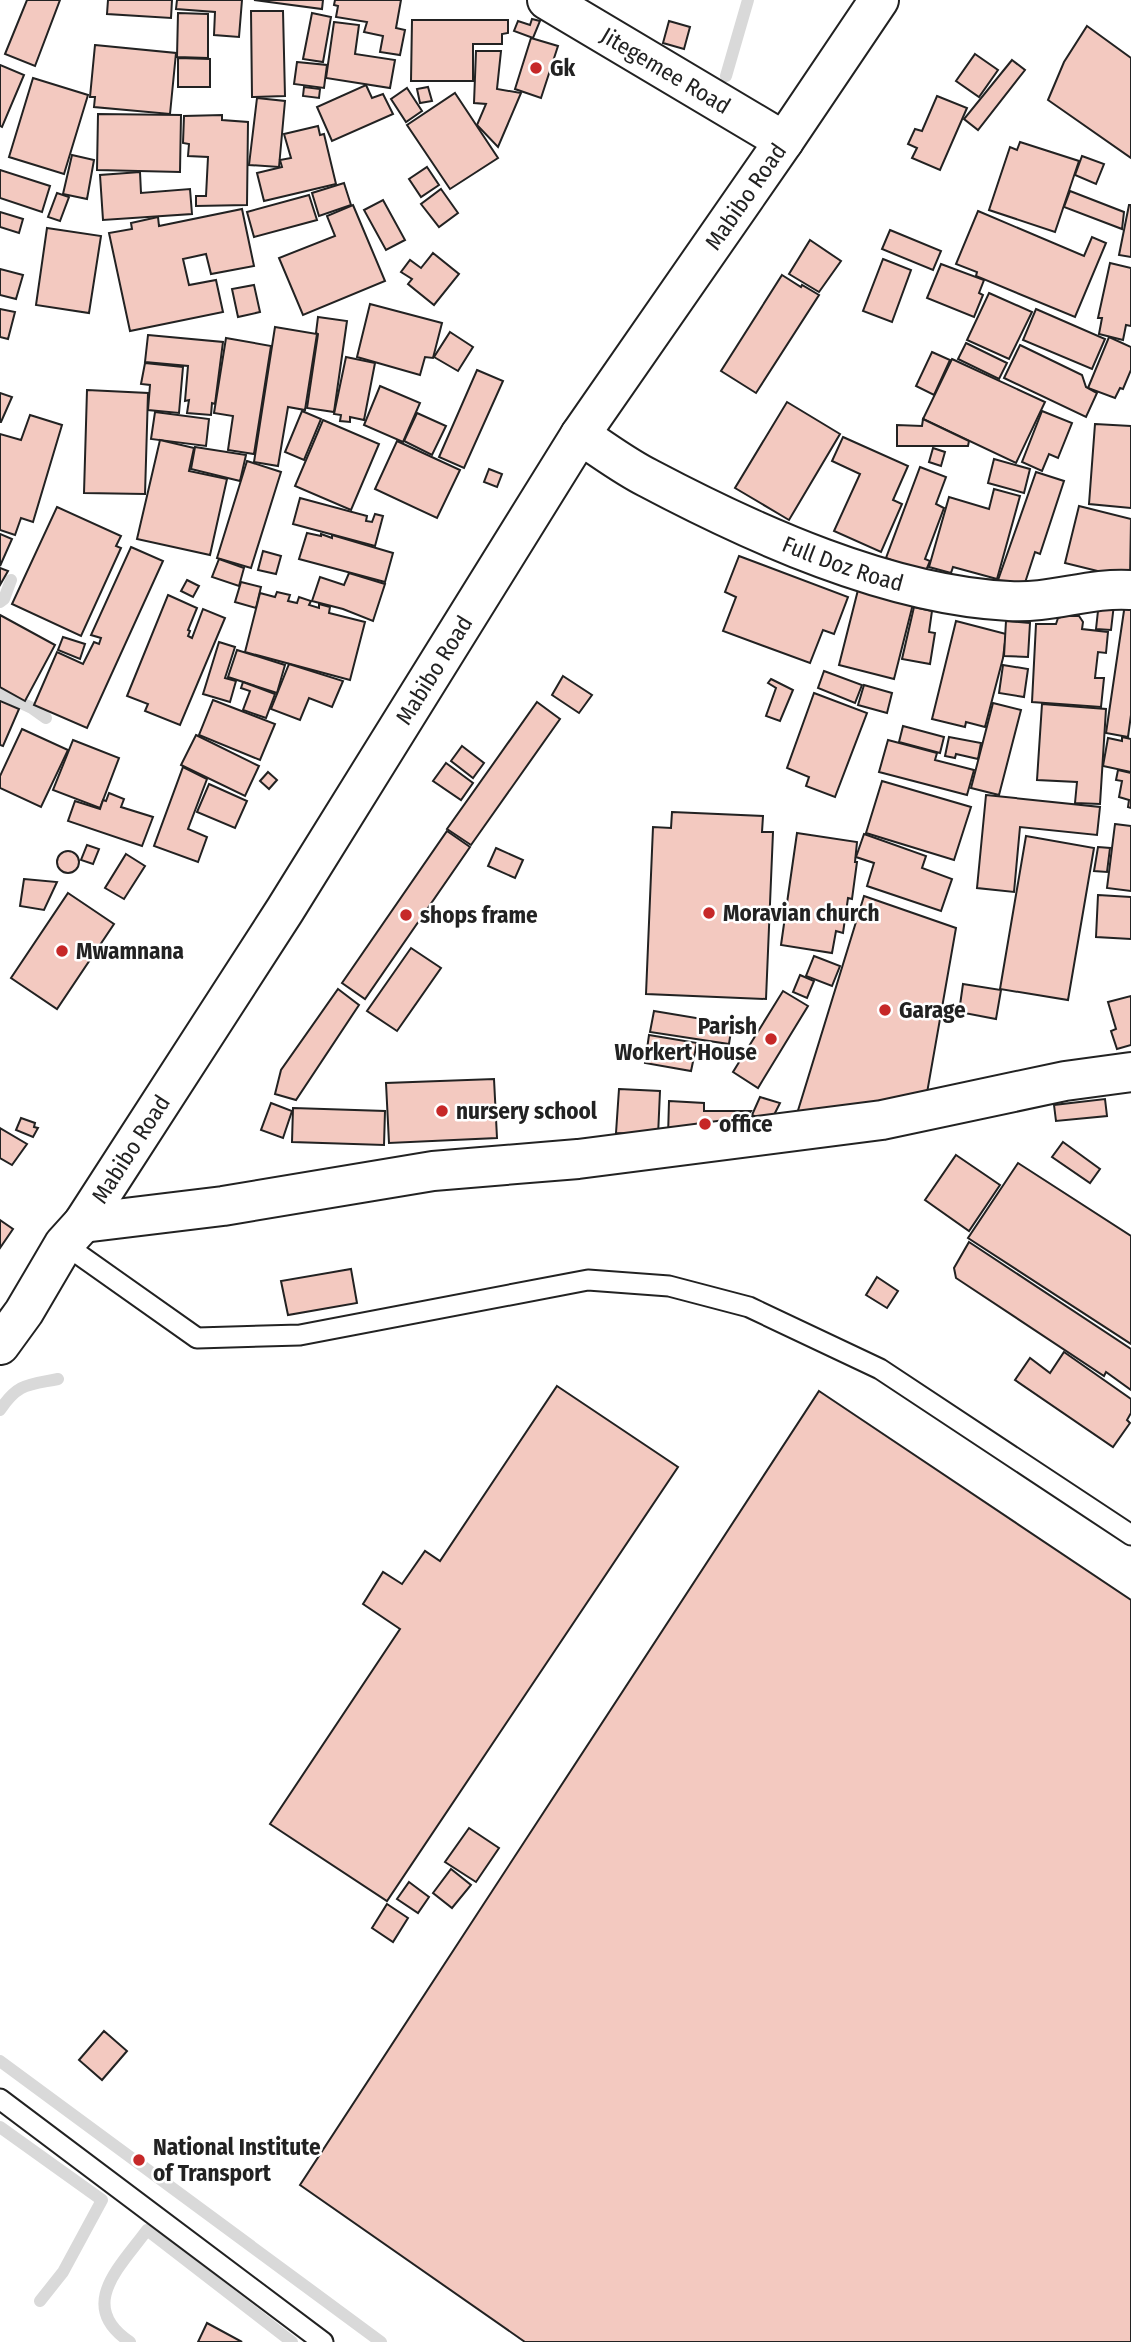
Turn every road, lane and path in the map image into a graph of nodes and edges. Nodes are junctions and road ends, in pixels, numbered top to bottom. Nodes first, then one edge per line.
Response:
1 (547, 0) edge
2 (879, 0) edge
3 (784, 141) junction
4 (580, 435) junction
5 (1131, 590) edge
6 (1131, 1072) edge
7 (74, 1233) junction
8 (0, 1345) edge
9 (1131, 1535) edge
10 (0, 2099) edge
11 (323, 2342) edge

1 - 3 street, Jitegemee Road
2 - 3 street, Mabibo Road
3 - 4 street, Mabibo Road
4 - 5 street, Full Doz Road
4 - 7 street, Mabibo Road
6 - 7 street
7 - 8 street, Mabibo Road
7 - 9 lane
10 - 11 lane

